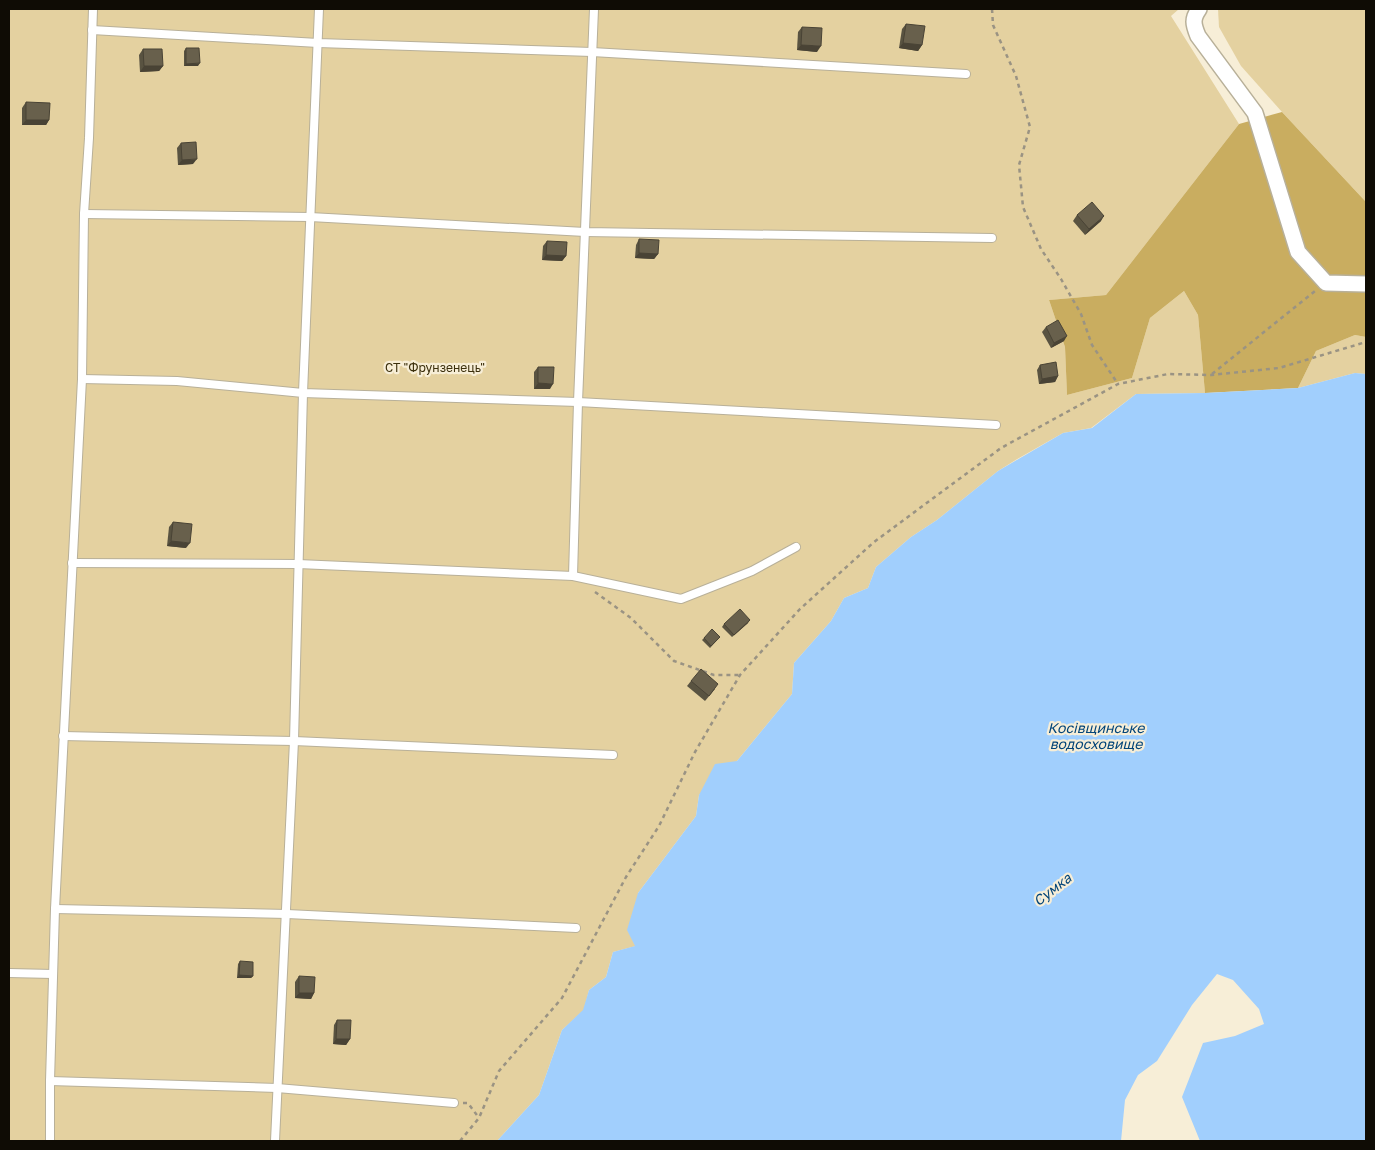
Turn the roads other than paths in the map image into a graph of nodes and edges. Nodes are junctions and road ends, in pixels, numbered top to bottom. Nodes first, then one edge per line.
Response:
1 (93, 9) edge
2 (319, 9) edge
3 (594, 9) edge
4 (1199, 9) edge
5 (92, 30) junction
6 (318, 42) junction
7 (592, 52) junction
8 (966, 74) dead end
9 (84, 214) junction
10 (310, 217) junction
11 (585, 232) junction
12 (992, 238) dead end
13 (1366, 284) edge
14 (82, 379) junction
15 (303, 393) junction
16 (578, 402) junction
17 (996, 425) dead end
18 (796, 547) dead end
19 (72, 563) junction
20 (298, 564) junction
21 (573, 576) junction
22 (64, 736) junction
23 (294, 741) junction
24 (613, 755) dead end
25 (55, 909) junction
26 (287, 914) junction
27 (576, 928) dead end
28 (9, 972) edge
29 (53, 974) junction
30 (50, 1081) junction
31 (277, 1088) junction
32 (454, 1103) road end
33 (50, 1141) edge
34 (275, 1141) edge

1 - 5 lane
2 - 6 lane
3 - 7 lane
4 - 13 street
5 - 6 lane
5 - 9 lane
6 - 7 lane
6 - 10 lane
7 - 8 lane
7 - 11 lane
9 - 10 lane
9 - 14 lane
10 - 11 lane
10 - 15 lane
11 - 12 lane
11 - 16 lane
14 - 15 lane
14 - 19 lane
15 - 16 lane
15 - 20 lane
16 - 17 lane
16 - 21 lane
18 - 21 lane
19 - 20 lane
19 - 22 lane
20 - 21 lane
20 - 23 lane
22 - 23 lane
22 - 25 lane
23 - 24 lane
23 - 26 lane
25 - 26 lane
25 - 29 lane
26 - 27 lane
26 - 31 lane
28 - 29 lane
29 - 30 lane
30 - 31 lane
30 - 33 lane
31 - 32 lane
31 - 34 lane

